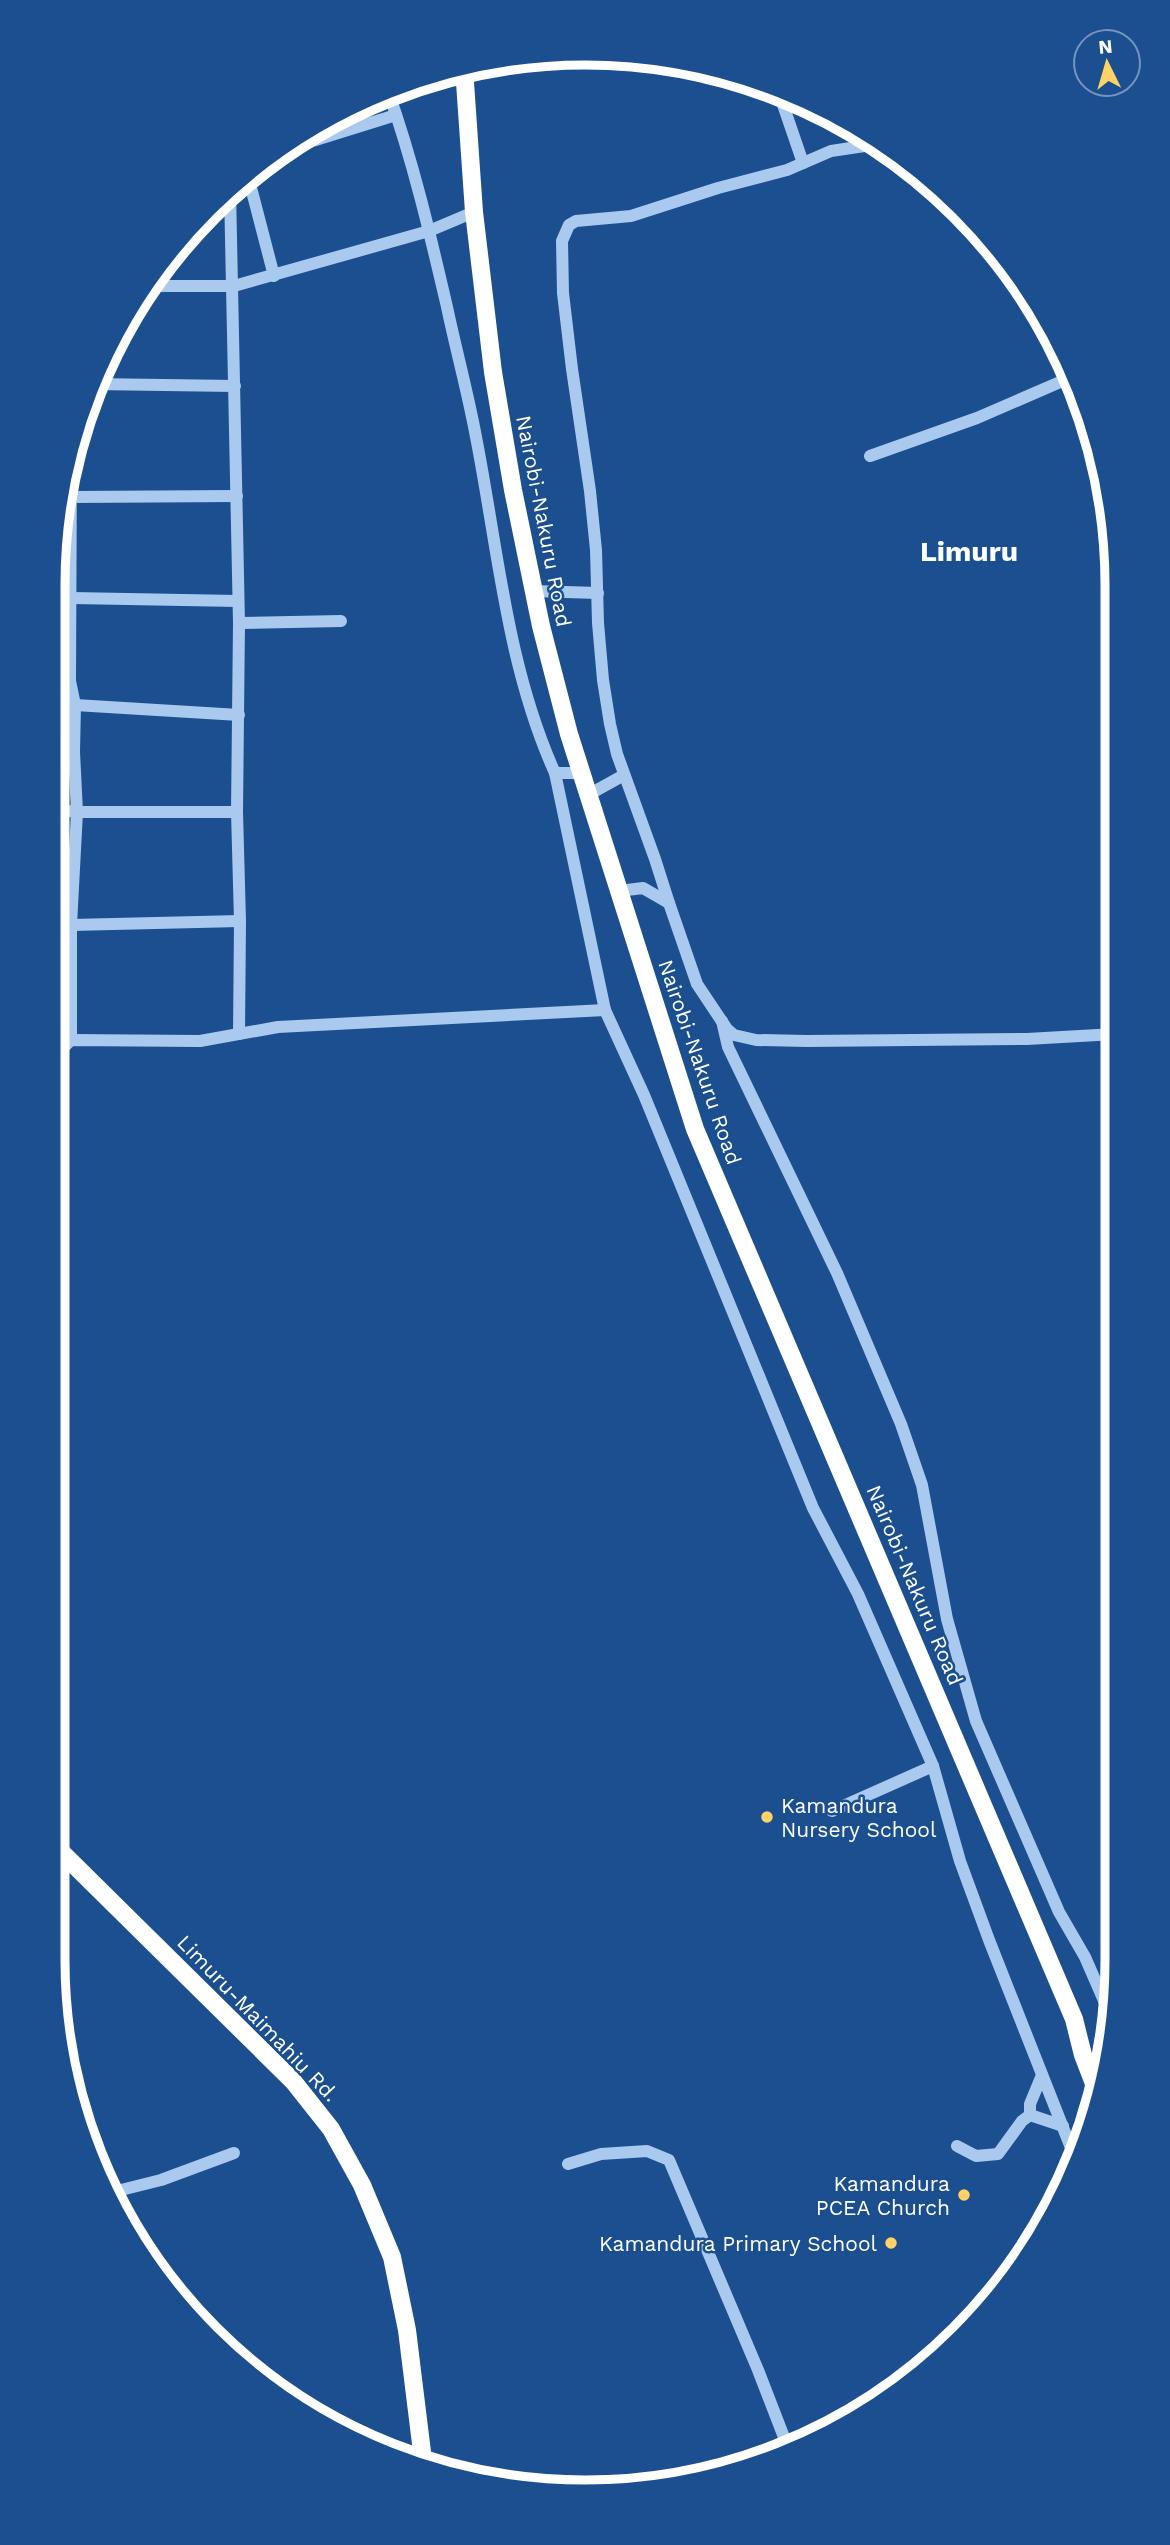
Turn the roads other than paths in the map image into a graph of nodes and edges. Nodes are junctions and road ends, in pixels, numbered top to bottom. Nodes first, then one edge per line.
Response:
1 (465, 79) edge
2 (392, 102) edge
3 (783, 103) edge
4 (396, 115) junction
5 (317, 139) edge
6 (864, 146) edge
7 (803, 163) junction
8 (251, 187) edge
9 (231, 204) edge
10 (474, 212) junction
11 (429, 231) junction
12 (274, 276) junction
13 (159, 286) edge
14 (234, 286) junction
15 (1064, 381) edge
16 (105, 384) edge
17 (235, 386) junction
18 (870, 456) dead end
19 (237, 496) junction
20 (72, 503) edge
21 (68, 526) edge
22 (533, 591) junction
23 (598, 593) junction
24 (72, 598) junction
25 (238, 601) junction
26 (341, 621) dead end
27 (239, 623) junction
28 (75, 705) junction
29 (239, 715) junction
30 (74, 751) junction
31 (65, 760) edge
32 (555, 773) junction
33 (581, 773) junction
34 (624, 775) junction
35 (588, 795) junction
36 (65, 811) edge
37 (77, 812) junction
38 (237, 812) junction
39 (619, 891) junction
40 (668, 903) junction
41 (240, 921) junction
42 (71, 925) junction
43 (605, 1010) junction
44 (722, 1021) junction
45 (239, 1034) junction
46 (1105, 1035) edge
47 (71, 1040) junction
48 (65, 1046) edge
49 (976, 1721) junction
50 (953, 1732) junction
51 (933, 1766) junction
52 (832, 1811) dead end
53 (65, 1857) edge
54 (1104, 2000) edge
55 (1074, 2018) junction
56 (1096, 2056) edge
57 (1042, 2075) junction
58 (1092, 2078) edge
59 (1030, 2115) junction
60 (1063, 2126) junction
61 (957, 2146) dead end
62 (1071, 2146) edge
63 (234, 2153) dead end
64 (568, 2164) dead end
65 (118, 2191) edge
66 (785, 2440) edge
67 (422, 2454) edge

1 - 10 highway, Nairobi-Nakuru Road
2 - 4 street
3 - 7 street
4 - 5 street
4 - 11 street
6 - 7 street
7 - 23 street
8 - 12 street
9 - 14 street
10 - 11 street
10 - 22 highway, Nairobi-Nakuru Road
11 - 12 street
11 - 32 street
12 - 14 street
13 - 14 street
14 - 17 street
15 - 18 street
16 - 17 street
17 - 19 street
19 - 20 street
19 - 25 street
21 - 24 street
22 - 23 street
22 - 33 highway, Nairobi-Nakuru Road
23 - 34 street
24 - 25 street
24 - 28 street
25 - 27 street
26 - 27 street
27 - 29 street
28 - 29 street
28 - 30 street
29 - 38 street
30 - 31 street
30 - 37 street
32 - 33 street
32 - 43 street
33 - 35 highway, Nairobi-Nakuru Road
34 - 35 street
34 - 40 street
35 - 39 highway, Nairobi-Nakuru Road
36 - 37 street
37 - 38 street
37 - 42 street
38 - 41 street
39 - 40 street
39 - 50 highway, Nairobi-Nakuru Road
40 - 44 street
41 - 42 street
41 - 45 street
42 - 47 street
43 - 45 street
43 - 51 street
44 - 46 street
44 - 49 street
45 - 47 street
47 - 48 street
49 - 50 street
49 - 54 street
50 - 55 highway, Nairobi-Nakuru Road
51 - 52 street
51 - 57 street
53 - 67 highway, Limuru-Maimahiu Rd.
55 - 56 highway, Nairobi-Nakuru Road
55 - 58 highway, Nairobi-Nakuru Road
57 - 59 street
57 - 60 street
59 - 60 street
59 - 61 street
60 - 62 street
63 - 65 street
64 - 66 street

